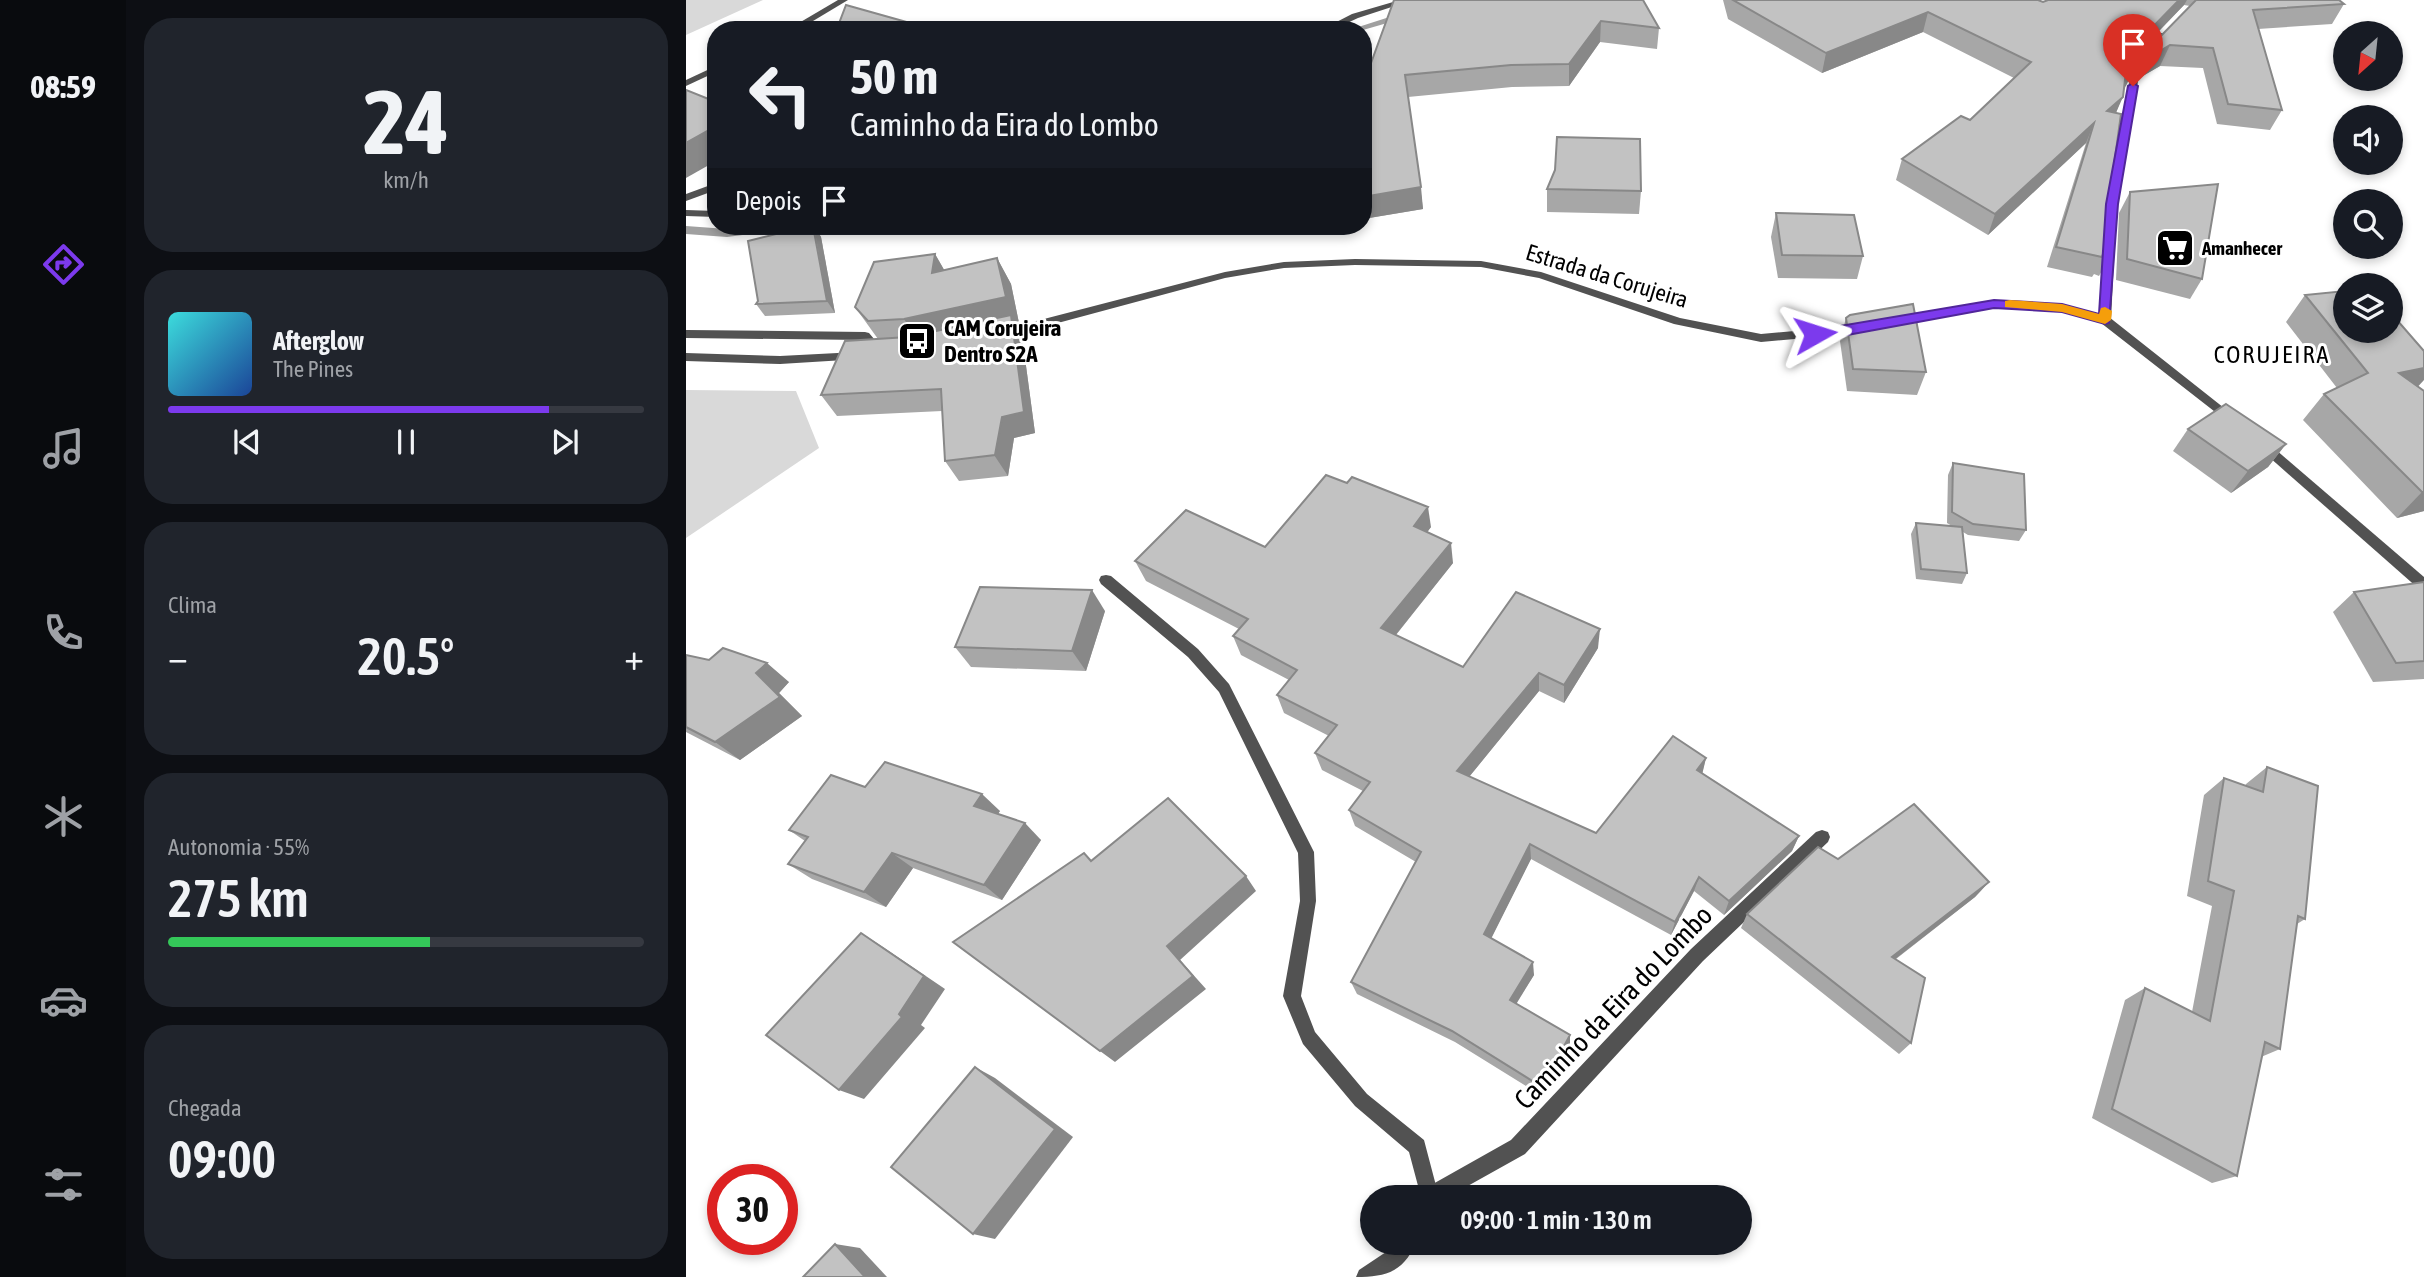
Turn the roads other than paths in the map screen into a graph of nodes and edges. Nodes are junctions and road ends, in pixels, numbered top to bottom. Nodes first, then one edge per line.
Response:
1 (844, 0) edge
2 (1409, 0) edge
3 (807, 21) edge
4 (1344, 21) edge
5 (2172, 27) edge
6 (707, 73) edge
7 (686, 83) edge
8 (707, 190) edge
9 (686, 198) edge
10 (686, 213) edge
11 (707, 214) edge
12 (2105, 320) junction
13 (686, 334) edge
14 (993, 336) edge
15 (895, 354) edge
16 (882, 355) junction
17 (686, 357) edge
18 (2243, 428) edge
19 (2254, 437) edge
20 (1106, 580) dead end
21 (2424, 585) edge
22 (1822, 837) dead end
23 (1428, 1185) edge
24 (1452, 1185) edge
25 (1399, 1255) edge
26 (1366, 1277) edge

1 - 3 street
2 - 4 street
5 - 12 street
6 - 7 street
8 - 9 street
10 - 11 street
12 - 14 street, Estrada da Corujeira
12 - 18 street, Estrada da Corujeira
13 - 16 street
15 - 16 street
16 - 17 street
19 - 21 street
20 - 23 street
22 - 24 street, Caminho da Eira do Lombo
25 - 26 street

